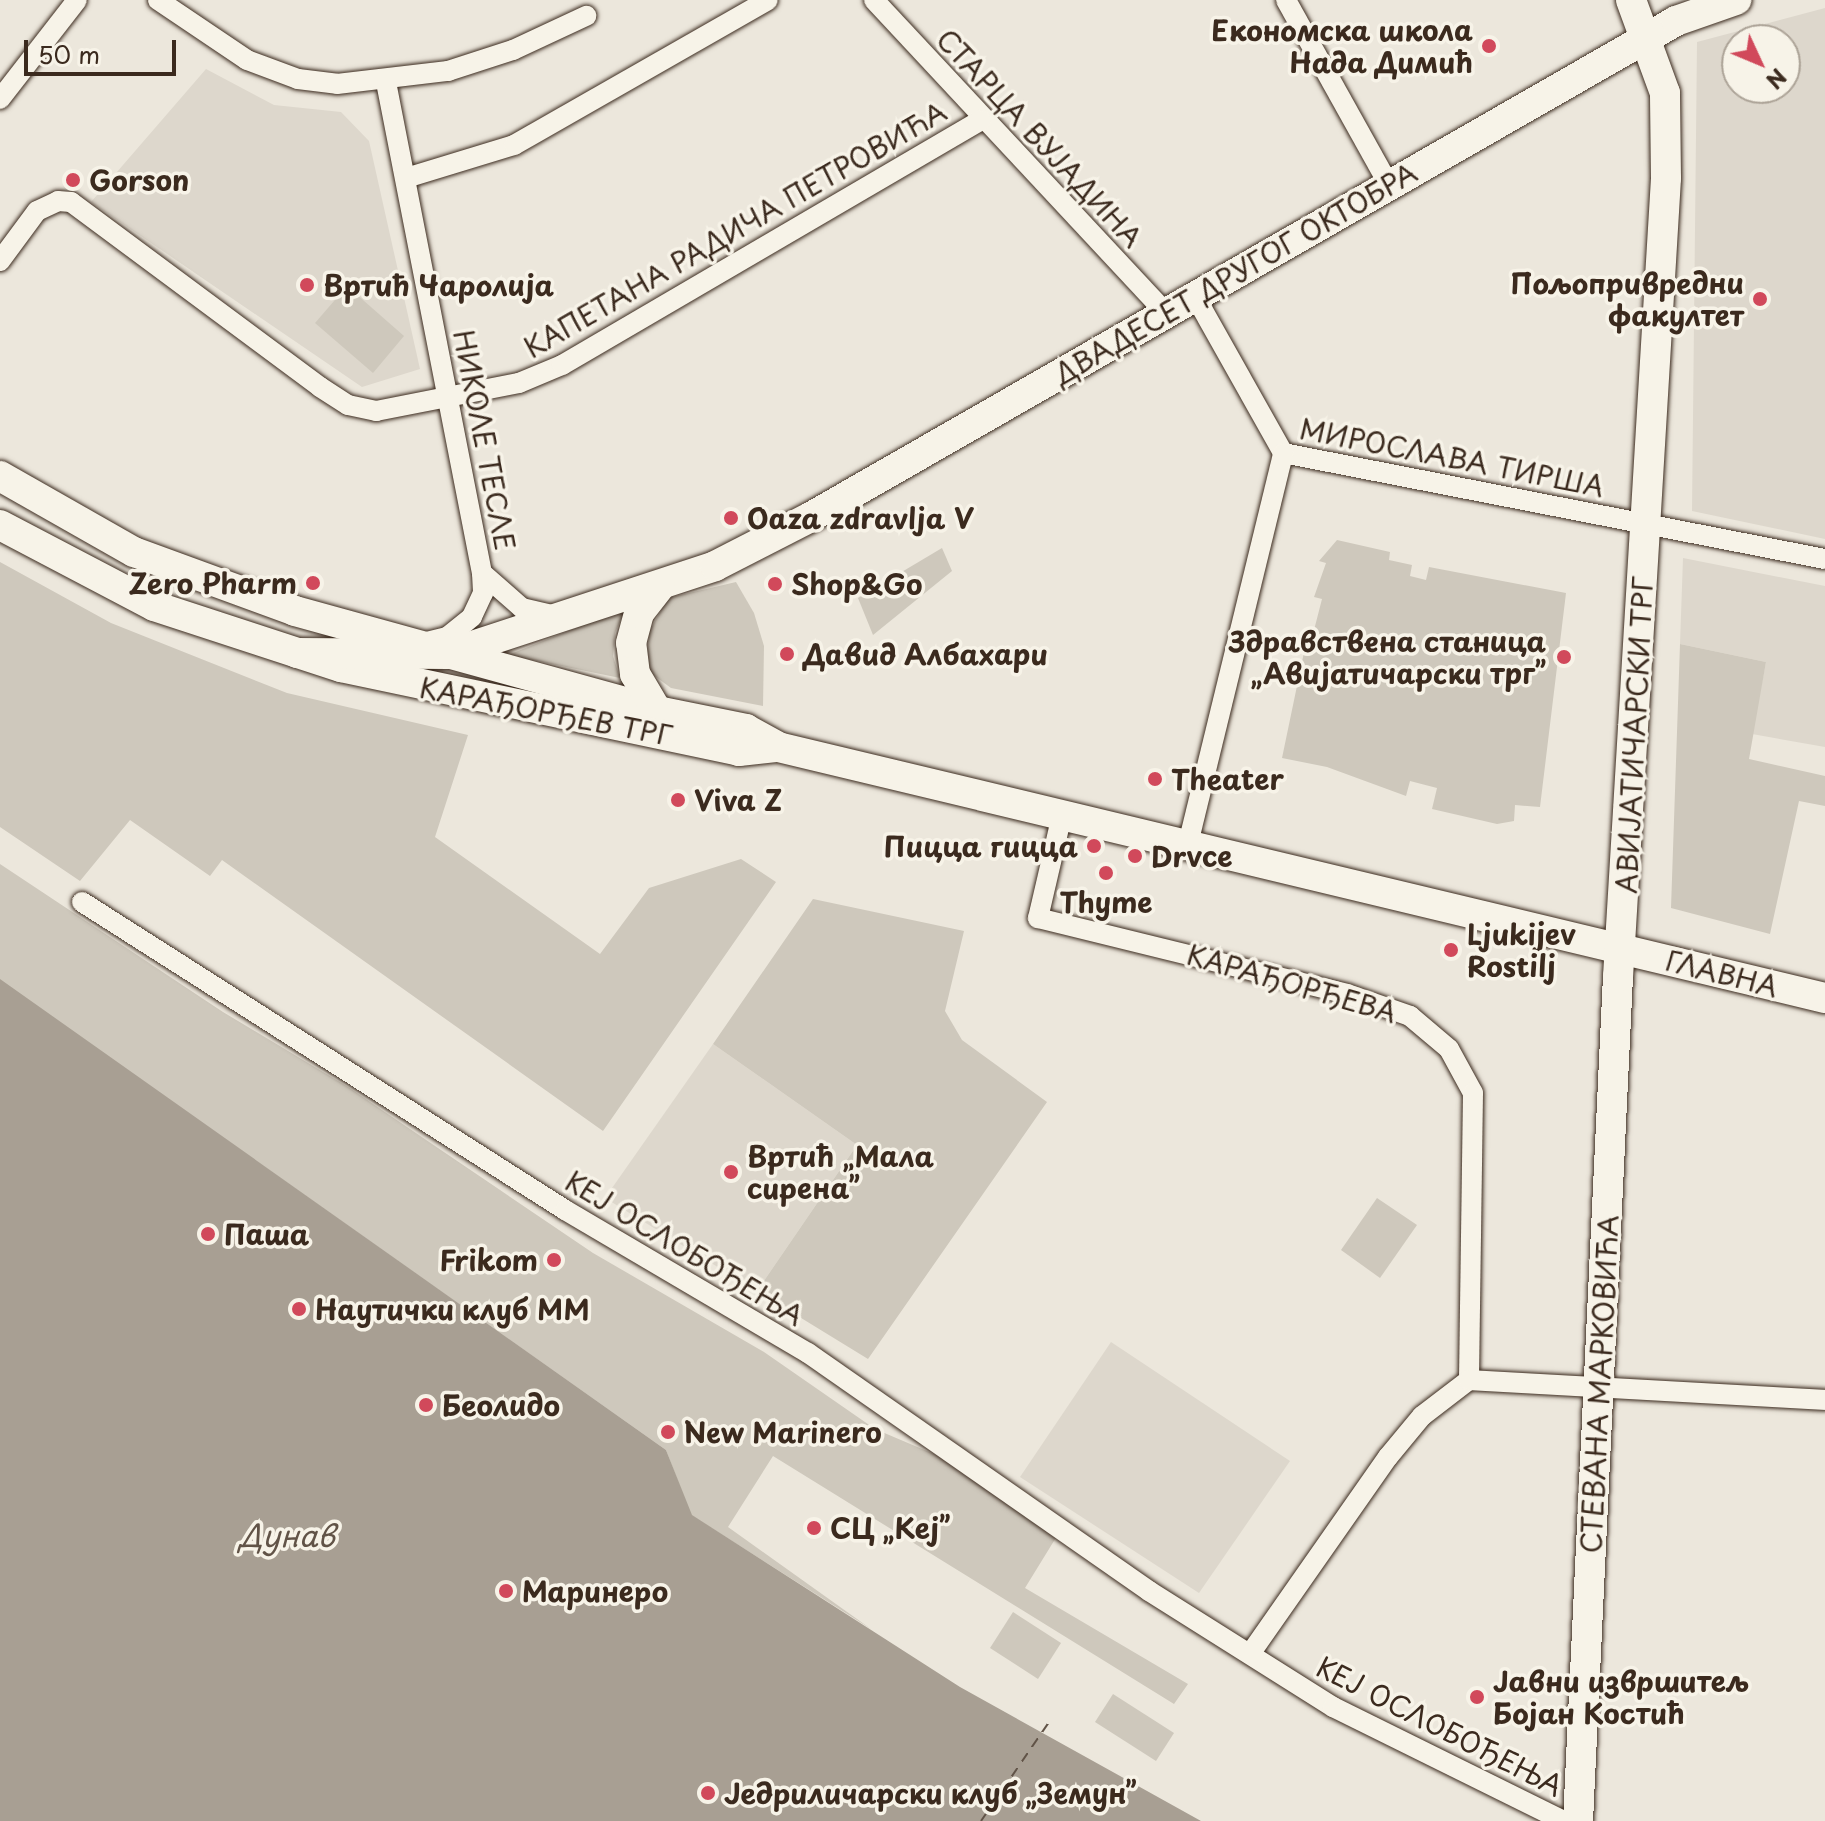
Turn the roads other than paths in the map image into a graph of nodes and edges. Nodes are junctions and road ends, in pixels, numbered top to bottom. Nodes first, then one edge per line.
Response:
1 (77, 0) edge
2 (158, 0) edge
3 (768, 0) edge
4 (874, 0) edge
5 (1286, 0) edge
6 (1631, 0) edge
7 (1736, 0) edge
8 (586, 16) dead end
9 (1648, 40) junction
10 (386, 82) junction
11 (0, 99) edge
12 (981, 120) junction
13 (406, 178) junction
14 (1389, 185) junction
15 (0, 261) edge
16 (1195, 296) junction
17 (1165, 312) junction
18 (447, 399) junction
19 (1283, 453) junction
20 (0, 476) edge
21 (1647, 522) junction
22 (0, 525) edge
23 (738, 555) joint
24 (1825, 559) edge
25 (482, 573) junction
26 (660, 586) junction
27 (566, 617) junction
28 (419, 643) junction
29 (297, 653) junction
30 (448, 654) junction
31 (657, 711) junction
32 (778, 747) junction
33 (1062, 815) junction
34 (1188, 844) junction
35 (82, 902) dead end
36 (1620, 948) junction
37 (1825, 998) edge
38 (1469, 1380) junction
39 (1600, 1389) junction
40 (1825, 1400) edge
41 (1250, 1654) junction
42 (1564, 1821) edge
43 (1578, 1821) edge

1 - 11 street
2 - 10 street
3 - 13 street
4 - 12 street, СТАРЦА ВУЈАДИНА
5 - 14 street
6 - 9 main road, АВИЈАТИЧАРСКИ ТРГ
7 - 9 main road, ДВАДЕСЕТ ДРУГОГ ОКТОБРА
8 - 10 street
9 - 14 main road, ДВАДЕСЕТ ДРУГОГ ОКТОБРА
9 - 21 main road, АВИЈАТИЧАРСКИ ТРГ
10 - 13 street, НИКОЛЕ ТЕСЛЕ
12 - 17 street, СТАРЦА ВУЈАДИНА
12 - 18 street, КАПЕТАНА РАДИЧА ПЕТРОВИЋА
13 - 18 street, НИКОЛЕ ТЕСЛЕ
14 - 16 main road, ДВАДЕСЕТ ДРУГОГ ОКТОБРА
15 - 18 street, КАПЕТАНА РАДИЧА ПЕТРОВИЋА
16 - 17 main road, ДВАДЕСЕТ ДРУГОГ ОКТОБРА
16 - 19 street, МИРОСЛАВА ТИРША
17 - 23 main road, ДВАДЕСЕТ ДРУГОГ ОКТОБРА
18 - 25 street, НИКОЛЕ ТЕСЛЕ
19 - 21 street, МИРОСЛАВА ТИРША
19 - 34 street
20 - 28 main road, КАРАЂОРЂЕВ ТРГ
21 - 24 street, МИРОСЛАВА ТИРША
21 - 36 main road, АВИЈАТИЧАРСКИ ТРГ
22 - 29 main road, КАРАЂОРЂЕВ ТРГ
23 - 26 main road, КАРАЂОРЂЕВ ТРГ
25 - 27 street, НИКОЛЕ ТЕСЛЕ
25 - 28 street, НИКОЛЕ ТЕСЛЕ
26 - 27 main road, КАРАЂОРЂЕВ ТРГ
26 - 31 main road
27 - 30 main road, КАРАЂОРЂЕВ ТРГ
28 - 30 main road, КАРАЂОРЂЕВ ТРГ
29 - 30 main road
29 - 32 main road, КАРАЂОРЂЕВ ТРГ
30 - 31 main road, КАРАЂОРЂЕВ ТРГ
31 - 32 main road, КАРАЂОРЂЕВ ТРГ
32 - 33 main road
33 - 34 main road
33 - 38 street, КАРАЂОРЂЕВА
34 - 36 main road
35 - 41 street, КЕЈ ОСЛОБОЂЕЊА
36 - 37 main road, ГЛАВНА
36 - 39 main road, СТЕВАНА МАРКОВИЋА
38 - 39 street
38 - 41 street
39 - 40 street
39 - 43 main road, СТЕВАНА МАРКОВИЋА
41 - 42 street, КЕЈ ОСЛОБОЂЕЊА

